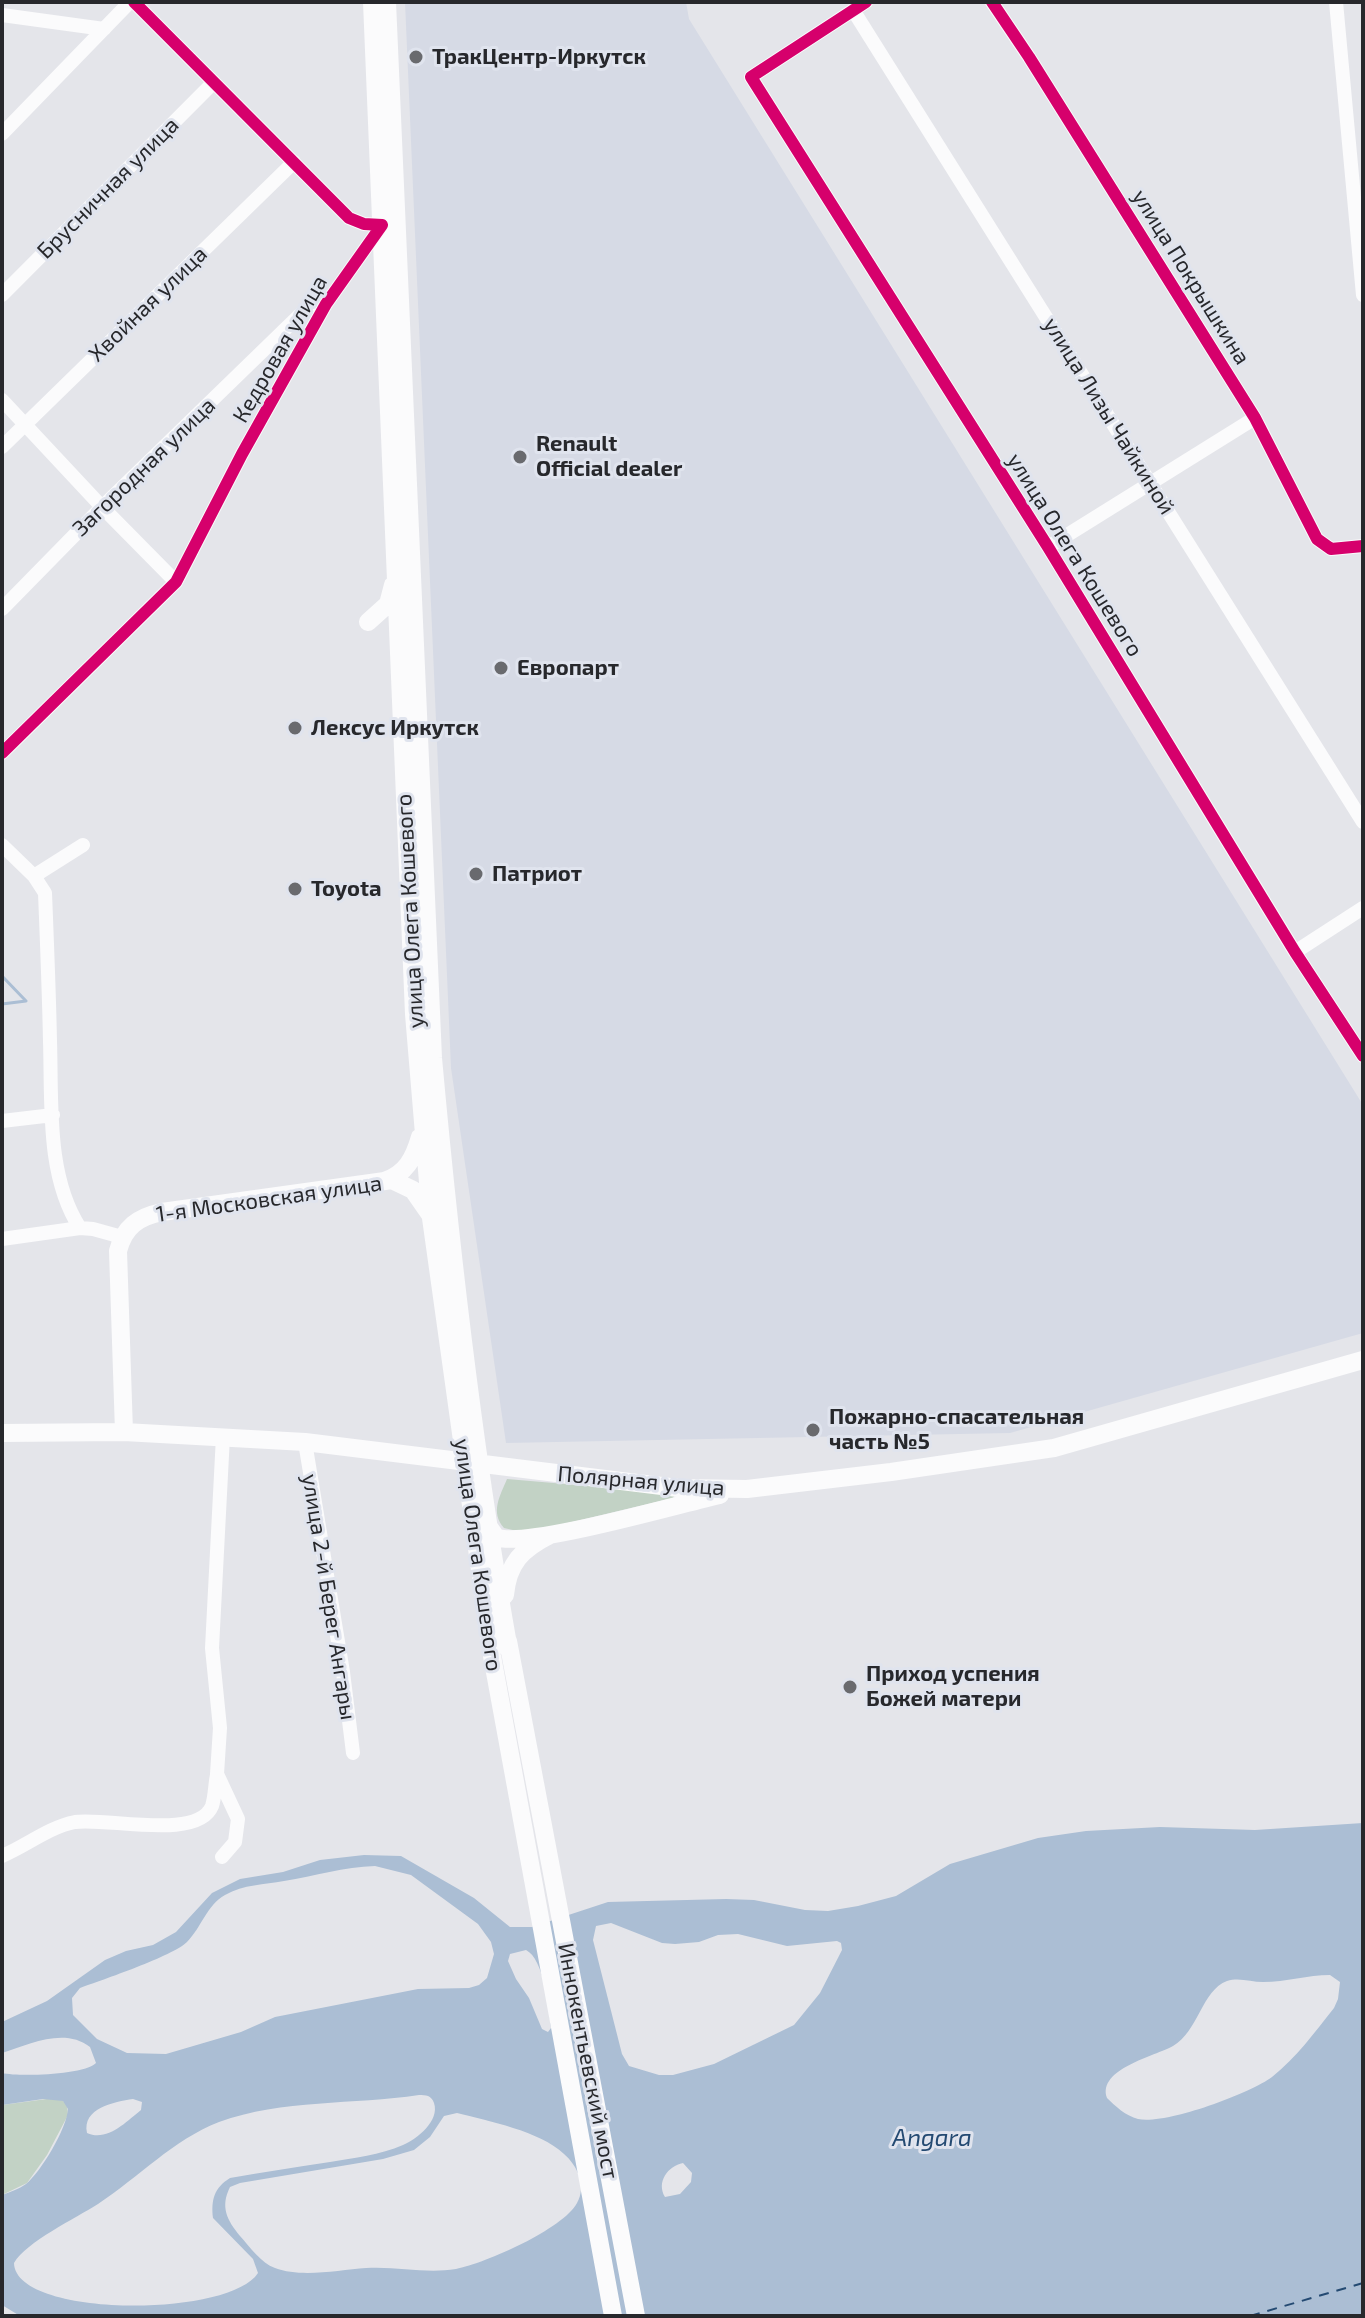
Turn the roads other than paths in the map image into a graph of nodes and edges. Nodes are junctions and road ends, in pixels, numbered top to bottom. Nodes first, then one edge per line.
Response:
1 (132, 2) edge
2 (372, 2) edge
3 (387, 2) edge
4 (992, 2) edge
5 (1336, 2) edge
6 (860, 6) edge
7 (2, 15) edge
8 (104, 29) junction
9 (214, 82) junction
10 (2, 134) edge
11 (294, 162) junction
12 (382, 225) junction
13 (2, 295) edge
14 (1363, 295) edge
15 (326, 304) junction
16 (2, 400) edge
17 (1255, 418) junction
18 (23, 425) junction
19 (2, 447) edge
20 (1151, 483) junction
21 (102, 507) junction
22 (1363, 546) edge
23 (1048, 547) junction
24 (396, 567) junction
25 (176, 582) junction
26 (2, 609) edge
27 (368, 622) dead end
28 (2, 753) edge
29 (1363, 822) edge
30 (2, 845) edge
31 (83, 845) dead end
32 (34, 876) junction
33 (1363, 908) edge
34 (1295, 952) junction
35 (1363, 1056) edge
36 (53, 1115) junction
37 (2, 1121) edge
38 (423, 1127) junction
39 (384, 1181) junction
40 (439, 1216) junction
41 (80, 1228) junction
42 (122, 1237) junction
43 (2, 1239) edge
44 (1363, 1360) edge
45 (124, 1432) junction
46 (2, 1433) edge
47 (223, 1436) junction
48 (305, 1442) junction
49 (747, 1489) junction
50 (480, 1526) junction
51 (550, 1535) junction
52 (509, 1650) junction
53 (353, 1753) dead end
54 (217, 1774) junction
55 (530, 1810) junction
56 (2, 1856) edge
57 (222, 1857) dead end
58 (613, 2316) edge
59 (636, 2316) edge

1 - 8 street
1 - 9 street
2 - 12 main road, улица Олега Кошевого
3 - 40 main road, улица Олега Кошевого
4 - 17 street, улица Покрышкина
5 - 14 street
6 - 20 street, улица Лизы Чайкиной
6 - 23 street, улица Олега Кошевого
7 - 8 street
8 - 10 street
9 - 11 street
9 - 13 street, Брусничная улица
11 - 12 street
11 - 18 street, Хвойная улица
12 - 15 street, Кедровая улица
12 - 24 main road, улица Олега Кошевого
15 - 21 street, Загородная улица
15 - 25 street, Кедровая улица
16 - 18 street
17 - 20 street
17 - 22 street, улица Покрышкина
18 - 19 street, Хвойная улица
18 - 21 street
20 - 23 street
20 - 29 street, улица Лизы Чайкиной
21 - 25 street
21 - 26 street, Загородная улица
23 - 34 street, улица Олега Кошевого
24 - 27 main road
24 - 38 main road, улица Олега Кошевого
25 - 28 street, Кедровая улица
30 - 32 street
31 - 32 street
32 - 36 street
33 - 34 street
34 - 35 street, улица Олега Кошевого
36 - 37 street
36 - 41 street
38 - 39 main road
38 - 40 main road, улица Олега Кошевого
39 - 40 main road, 1-я Московская улица
39 - 42 main road, 1-я Московская улица
40 - 50 main road, улица Олега Кошевого
41 - 42 street
41 - 43 street
42 - 45 main road
44 - 49 main road, Полярная улица
45 - 46 main road, Полярная улица
45 - 47 main road, Полярная улица
47 - 48 main road, Полярная улица
47 - 54 street
48 - 49 main road, Полярная улица
48 - 53 street, улица 2-й Берег Ангары
49 - 51 main road
50 - 51 main road
50 - 52 main road, улица Олега Кошевого
50 - 55 main road, улица Олега Кошевого
51 - 52 main road
52 - 55 main road
54 - 56 street
54 - 57 street
55 - 58 main road, Иннокентьевский мост
55 - 59 main road, Иннокентьевский мост

